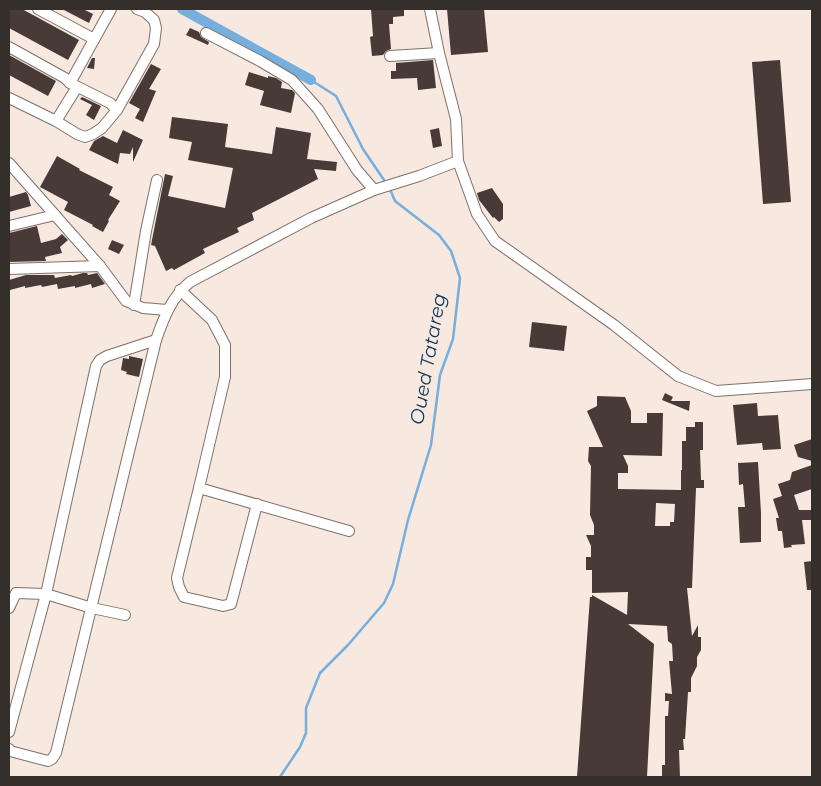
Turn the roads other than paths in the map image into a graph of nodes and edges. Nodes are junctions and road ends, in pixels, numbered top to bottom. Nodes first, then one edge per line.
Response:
1 (38, 9) edge
2 (111, 9) edge
3 (137, 9) edge
4 (430, 9) edge
5 (206, 33) dead end
6 (94, 39) junction
7 (9, 47) edge
8 (439, 53) junction
9 (390, 56) dead end
10 (73, 85) junction
11 (9, 98) edge
12 (117, 110) junction
13 (56, 121) junction
14 (458, 161) junction
15 (9, 163) edge
16 (157, 180) dead end
17 (374, 190) junction
18 (55, 214) junction
19 (9, 226) edge
20 (100, 266) junction
21 (9, 269) edge
22 (180, 290) junction
23 (134, 305) junction
24 (167, 310) junction
25 (156, 340) junction
26 (812, 384) edge
27 (199, 488) junction
28 (257, 504) junction
29 (349, 531) dead end
30 (46, 594) junction
31 (9, 608) edge
32 (92, 608) junction
33 (125, 615) dead end
34 (9, 732) edge
35 (9, 749) edge

1 - 6 street
2 - 6 street
3 - 12 street
4 - 8 street
5 - 17 street
6 - 10 street
7 - 10 street
8 - 9 street
8 - 14 street
10 - 12 street
10 - 13 street
11 - 13 street
12 - 13 street
14 - 17 street
14 - 26 street
15 - 18 street
16 - 23 street
17 - 22 street
18 - 19 street
18 - 20 street
20 - 21 street
20 - 23 street
22 - 24 street
22 - 27 street
23 - 24 street
24 - 25 street
25 - 30 street
25 - 32 street
27 - 28 street
27 - 28 street
28 - 29 street
30 - 31 street
30 - 32 street
30 - 34 street
32 - 33 street
32 - 35 street

